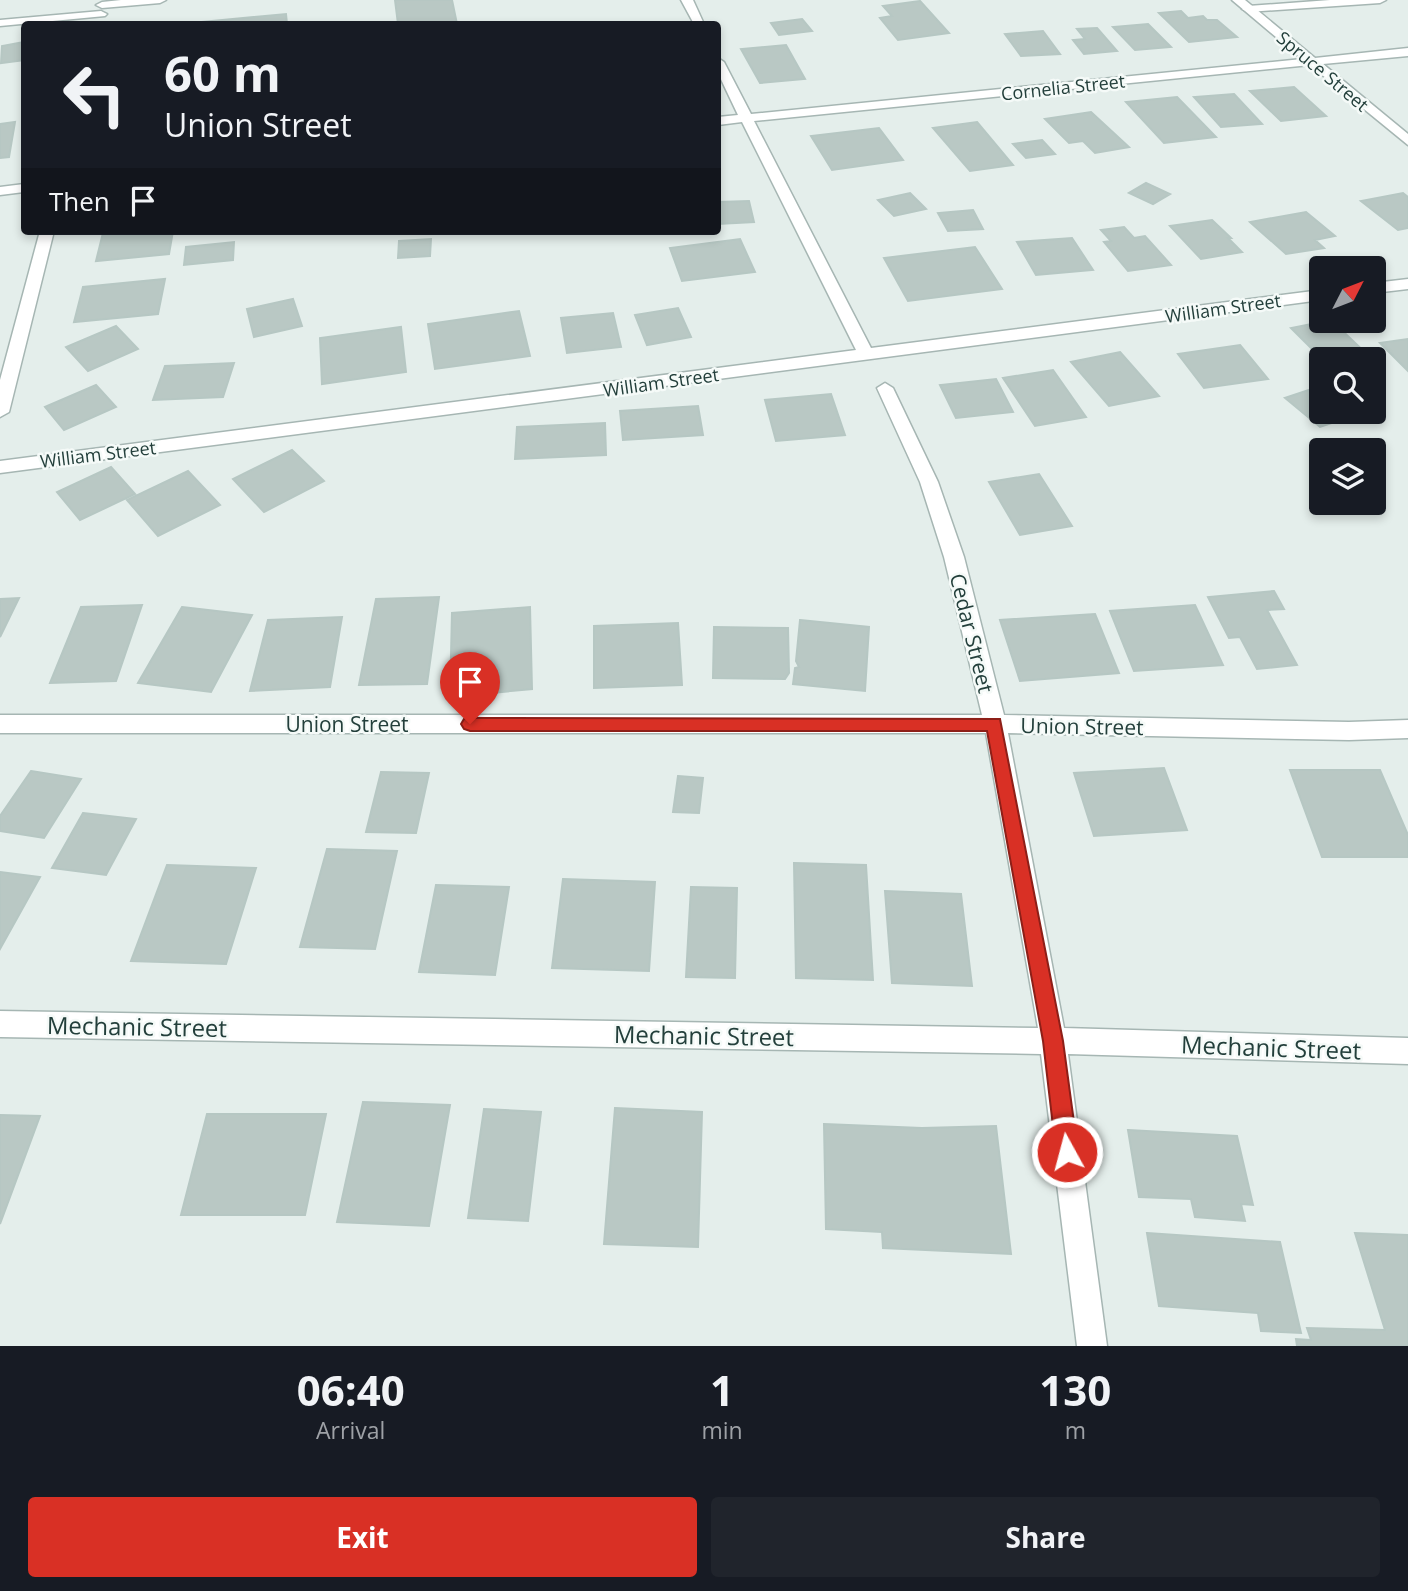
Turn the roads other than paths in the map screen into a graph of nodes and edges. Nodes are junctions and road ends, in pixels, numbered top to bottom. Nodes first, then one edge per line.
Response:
1 (160, 0) edge
2 (687, 0) edge
3 (1238, 0) edge
4 (1380, 0) edge
5 (1248, 9) junction
6 (101, 11) edge
7 (698, 21) edge
8 (0, 23) edge
9 (1408, 52) edge
10 (1312, 62) junction
11 (721, 68) edge
12 (745, 118) junction
13 (721, 121) edge
14 (1408, 141) edge
15 (21, 188) edge
16 (0, 191) edge
17 (46, 235) edge
18 (1408, 284) edge
19 (1386, 287) edge
20 (1309, 297) edge
21 (866, 355) junction
22 (885, 388) dead end
23 (0, 412) edge
24 (0, 467) edge
25 (0, 724) edge
26 (995, 724) junction
27 (1408, 729) edge
28 (0, 1024) edge
29 (1053, 1041) junction
30 (1408, 1051) edge
31 (1092, 1346) edge

1 - 6 street
2 - 7 street
3 - 5 street, Spruce Street
4 - 5 street
5 - 10 street, Spruce Street
6 - 8 street
9 - 10 street, Cornelia Street
10 - 12 street, Cornelia Street
10 - 14 street, Spruce Street
11 - 12 street
12 - 13 street, Cornelia Street
12 - 21 street
15 - 16 street
17 - 23 street
18 - 19 street
20 - 21 street, William Street
21 - 24 street, William Street
22 - 26 street, Cedar Street
25 - 26 street, Union Street
26 - 27 street, Union Street
26 - 29 street, Cedar Street
28 - 29 street, Mechanic Street
29 - 30 street, Mechanic Street
29 - 31 street, Cedar Street

